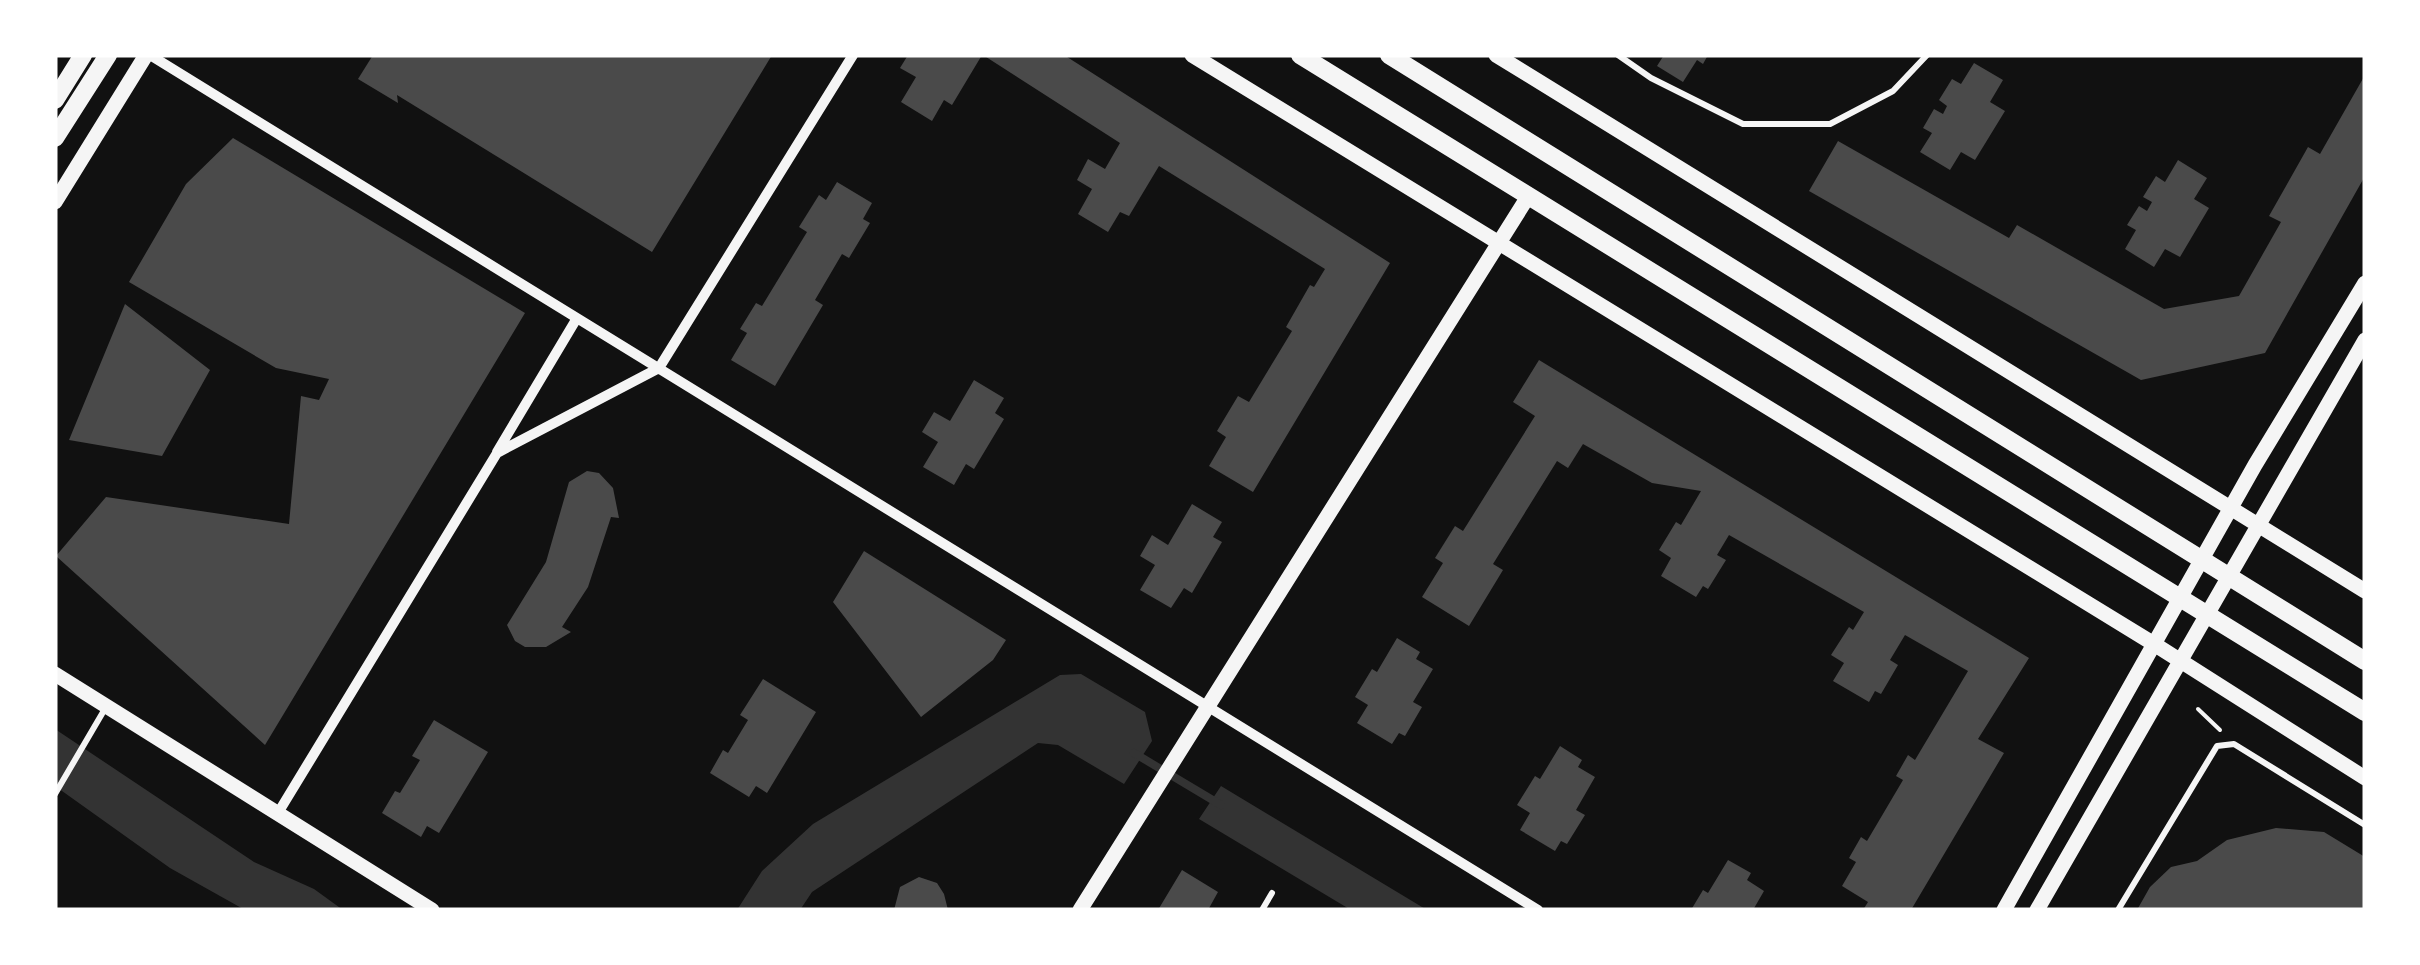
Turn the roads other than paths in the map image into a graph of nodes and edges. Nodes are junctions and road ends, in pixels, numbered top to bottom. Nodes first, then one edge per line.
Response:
1 (82, 55) edge
2 (108, 55) edge
3 (148, 55) edge
4 (853, 55) edge
5 (1192, 55) edge
6 (1300, 55) edge
7 (1389, 55) edge
8 (1496, 55) edge
9 (1618, 55) edge
10 (1927, 55) edge
11 (55, 100) edge
12 (55, 138) edge
13 (1529, 195) junction
14 (55, 202) edge
15 (1498, 243) junction
16 (2365, 283) edge
17 (577, 318) junction
18 (2365, 340) edge
19 (659, 368) junction
20 (497, 453) junction
21 (2231, 508) junction
22 (2258, 524) junction
23 (2201, 560) junction
24 (2228, 578) junction
25 (2365, 591) edge
26 (2182, 598) junction
27 (2208, 616) junction
28 (2154, 644) junction
29 (2365, 661) edge
30 (2181, 662) junction
31 (55, 674) edge
32 (106, 706) junction
33 (1207, 706) junction
34 (2365, 712) edge
35 (2365, 778) edge
36 (55, 794) edge
37 (278, 814) junction
38 (2365, 825) edge
39 (1272, 893) dead end
40 (432, 910) edge
41 (1080, 910) edge
42 (1262, 910) edge
43 (1538, 910) edge
44 (2004, 910) edge
45 (2037, 910) edge
46 (2118, 910) edge

1 - 11 main road
2 - 12 main road
3 - 14 street
3 - 17 street
4 - 19 street
5 - 15 street
6 - 13 main road
7 - 23 main road
8 - 21 street
9 - 10 lane
13 - 15 street
13 - 26 main road
15 - 28 street
15 - 33 street
16 - 21 street
17 - 19 street
17 - 20 street
18 - 22 street
19 - 20 street
19 - 33 street
20 - 37 street
21 - 22 street
21 - 23 street
22 - 24 street
22 - 25 street
23 - 24 main road
23 - 26 street
24 - 27 street
24 - 29 main road
26 - 27 main road
26 - 28 street
27 - 30 street
27 - 34 main road
28 - 30 street
28 - 44 street
30 - 35 street
30 - 45 street
31 - 32 street
32 - 36 lane
32 - 37 street
33 - 41 street
33 - 43 street
37 - 40 street
38 - 46 lane
39 - 42 lane

